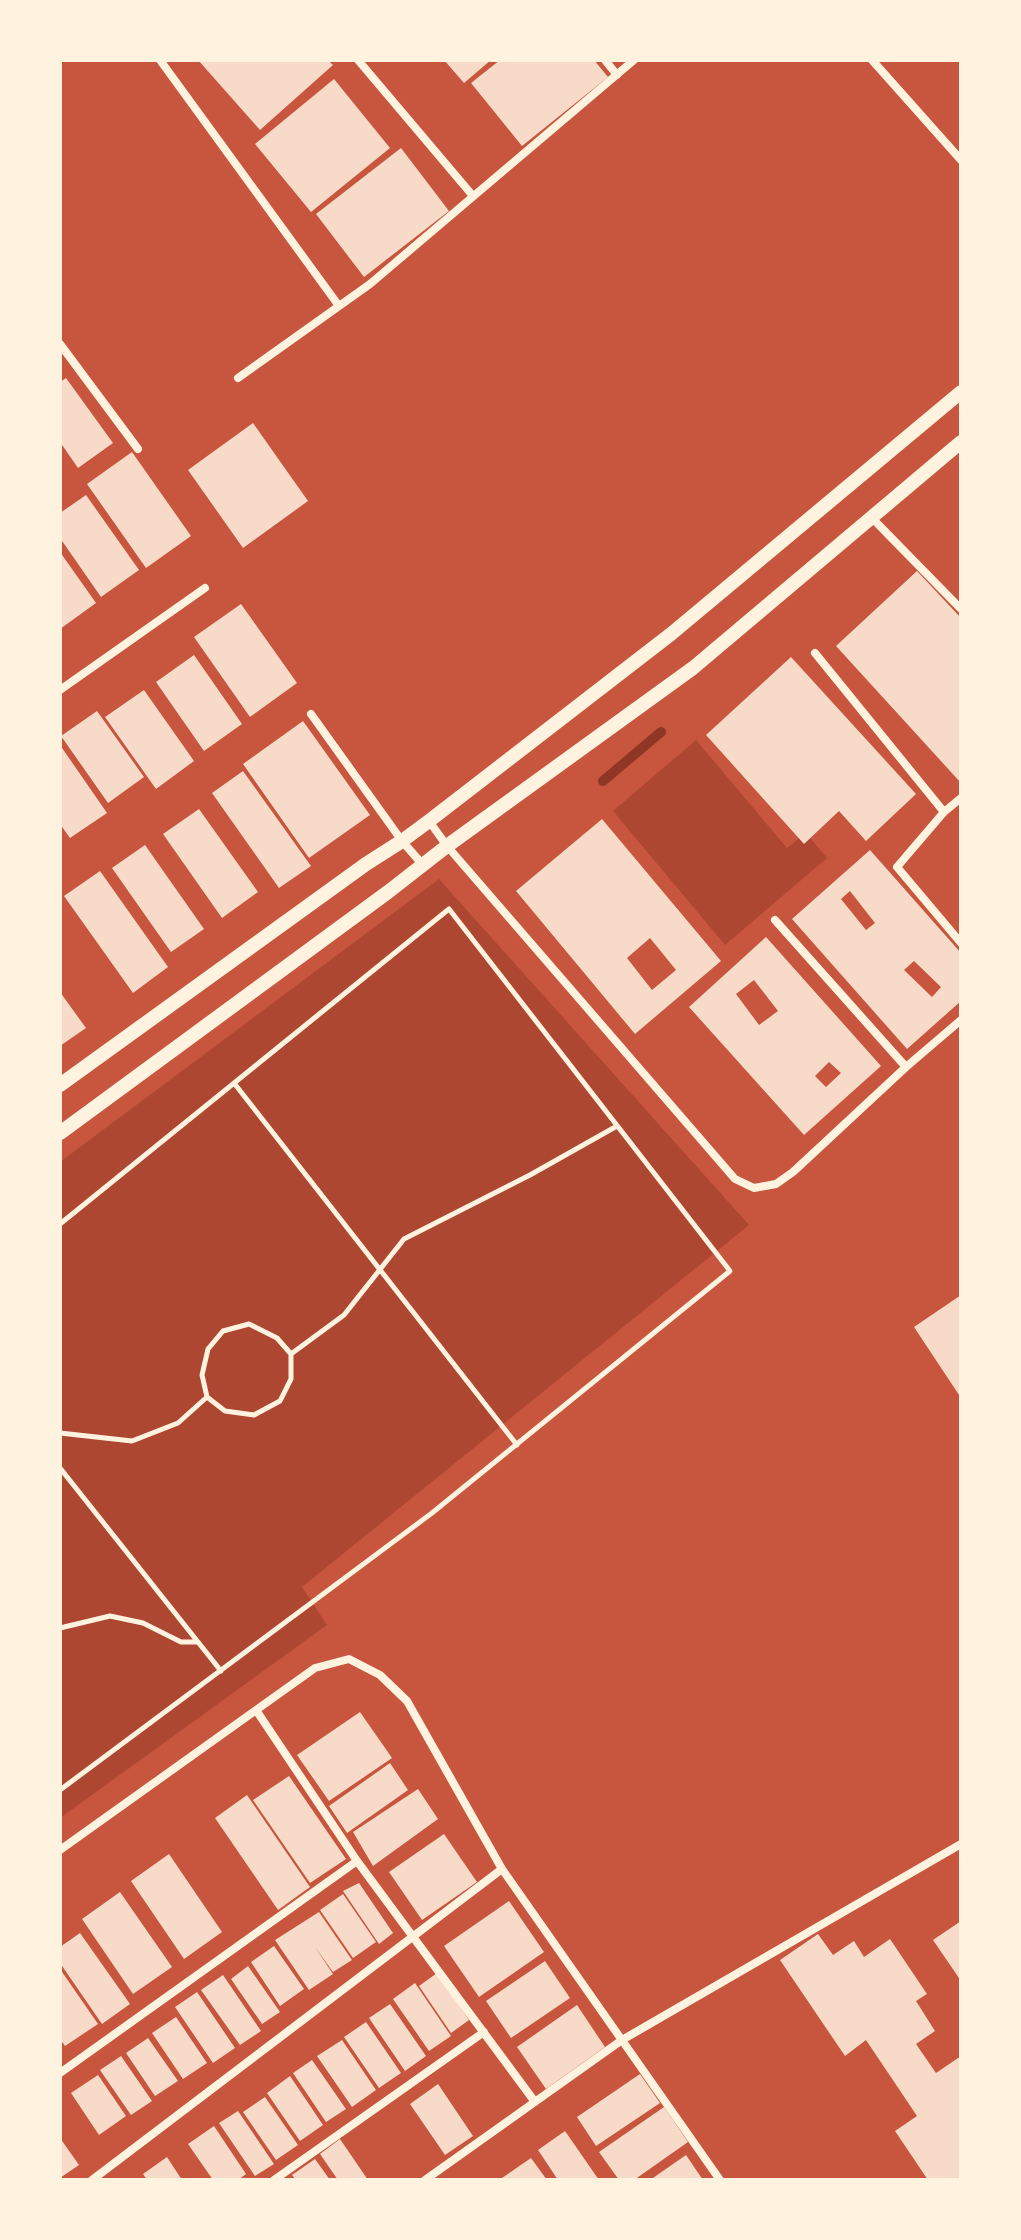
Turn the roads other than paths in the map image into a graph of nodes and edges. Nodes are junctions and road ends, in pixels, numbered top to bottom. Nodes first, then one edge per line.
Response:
1 (160, 60) edge
2 (358, 60) edge
3 (605, 60) edge
4 (634, 60) edge
5 (872, 60) edge
6 (617, 75) junction
7 (961, 160) edge
8 (473, 196) junction
9 (339, 306) junction
10 (60, 344) edge
11 (238, 378) dead end
12 (961, 392) edge
13 (961, 442) edge
14 (138, 449) dead end
15 (871, 517) junction
16 (205, 588) dead end
17 (961, 609) edge
18 (815, 653) dead end
19 (60, 690) edge
20 (311, 714) dead end
21 (961, 798) edge
22 (944, 812) junction
23 (429, 821) junction
24 (402, 841) junction
25 (447, 846) junction
26 (423, 865) junction
27 (775, 920) dead end
28 (961, 943) edge
29 (961, 1020) edge
30 (906, 1067) junction
31 (60, 1085) edge
32 (60, 1133) edge
33 (256, 1710) junction
34 (961, 1844) edge
35 (60, 1850) edge
36 (357, 1861) junction
37 (502, 1869) junction
38 (413, 1936) junction
39 (484, 2032) junction
40 (622, 2040) junction
41 (60, 2073) edge
42 (535, 2102) junction
43 (92, 2180) edge
44 (274, 2180) edge
45 (425, 2180) edge
46 (720, 2180) edge

1 - 9 street
2 - 8 street
3 - 6 street
4 - 6 street
5 - 7 street
6 - 8 street
8 - 9 street
9 - 11 street
10 - 14 street
12 - 23 street
13 - 15 street
15 - 17 street
15 - 25 street
16 - 19 street
18 - 22 street
20 - 24 street
21 - 22 street
22 - 28 street
23 - 24 street
23 - 25 street
24 - 26 street
24 - 31 street
25 - 26 street
25 - 30 street
26 - 32 street
27 - 30 street
29 - 30 street
33 - 35 street
33 - 36 street
33 - 37 street
34 - 40 street
36 - 38 street
36 - 41 street
37 - 38 street
37 - 40 street
38 - 39 street
38 - 43 street
39 - 42 street
39 - 44 street
40 - 42 street
40 - 46 street
42 - 45 street

